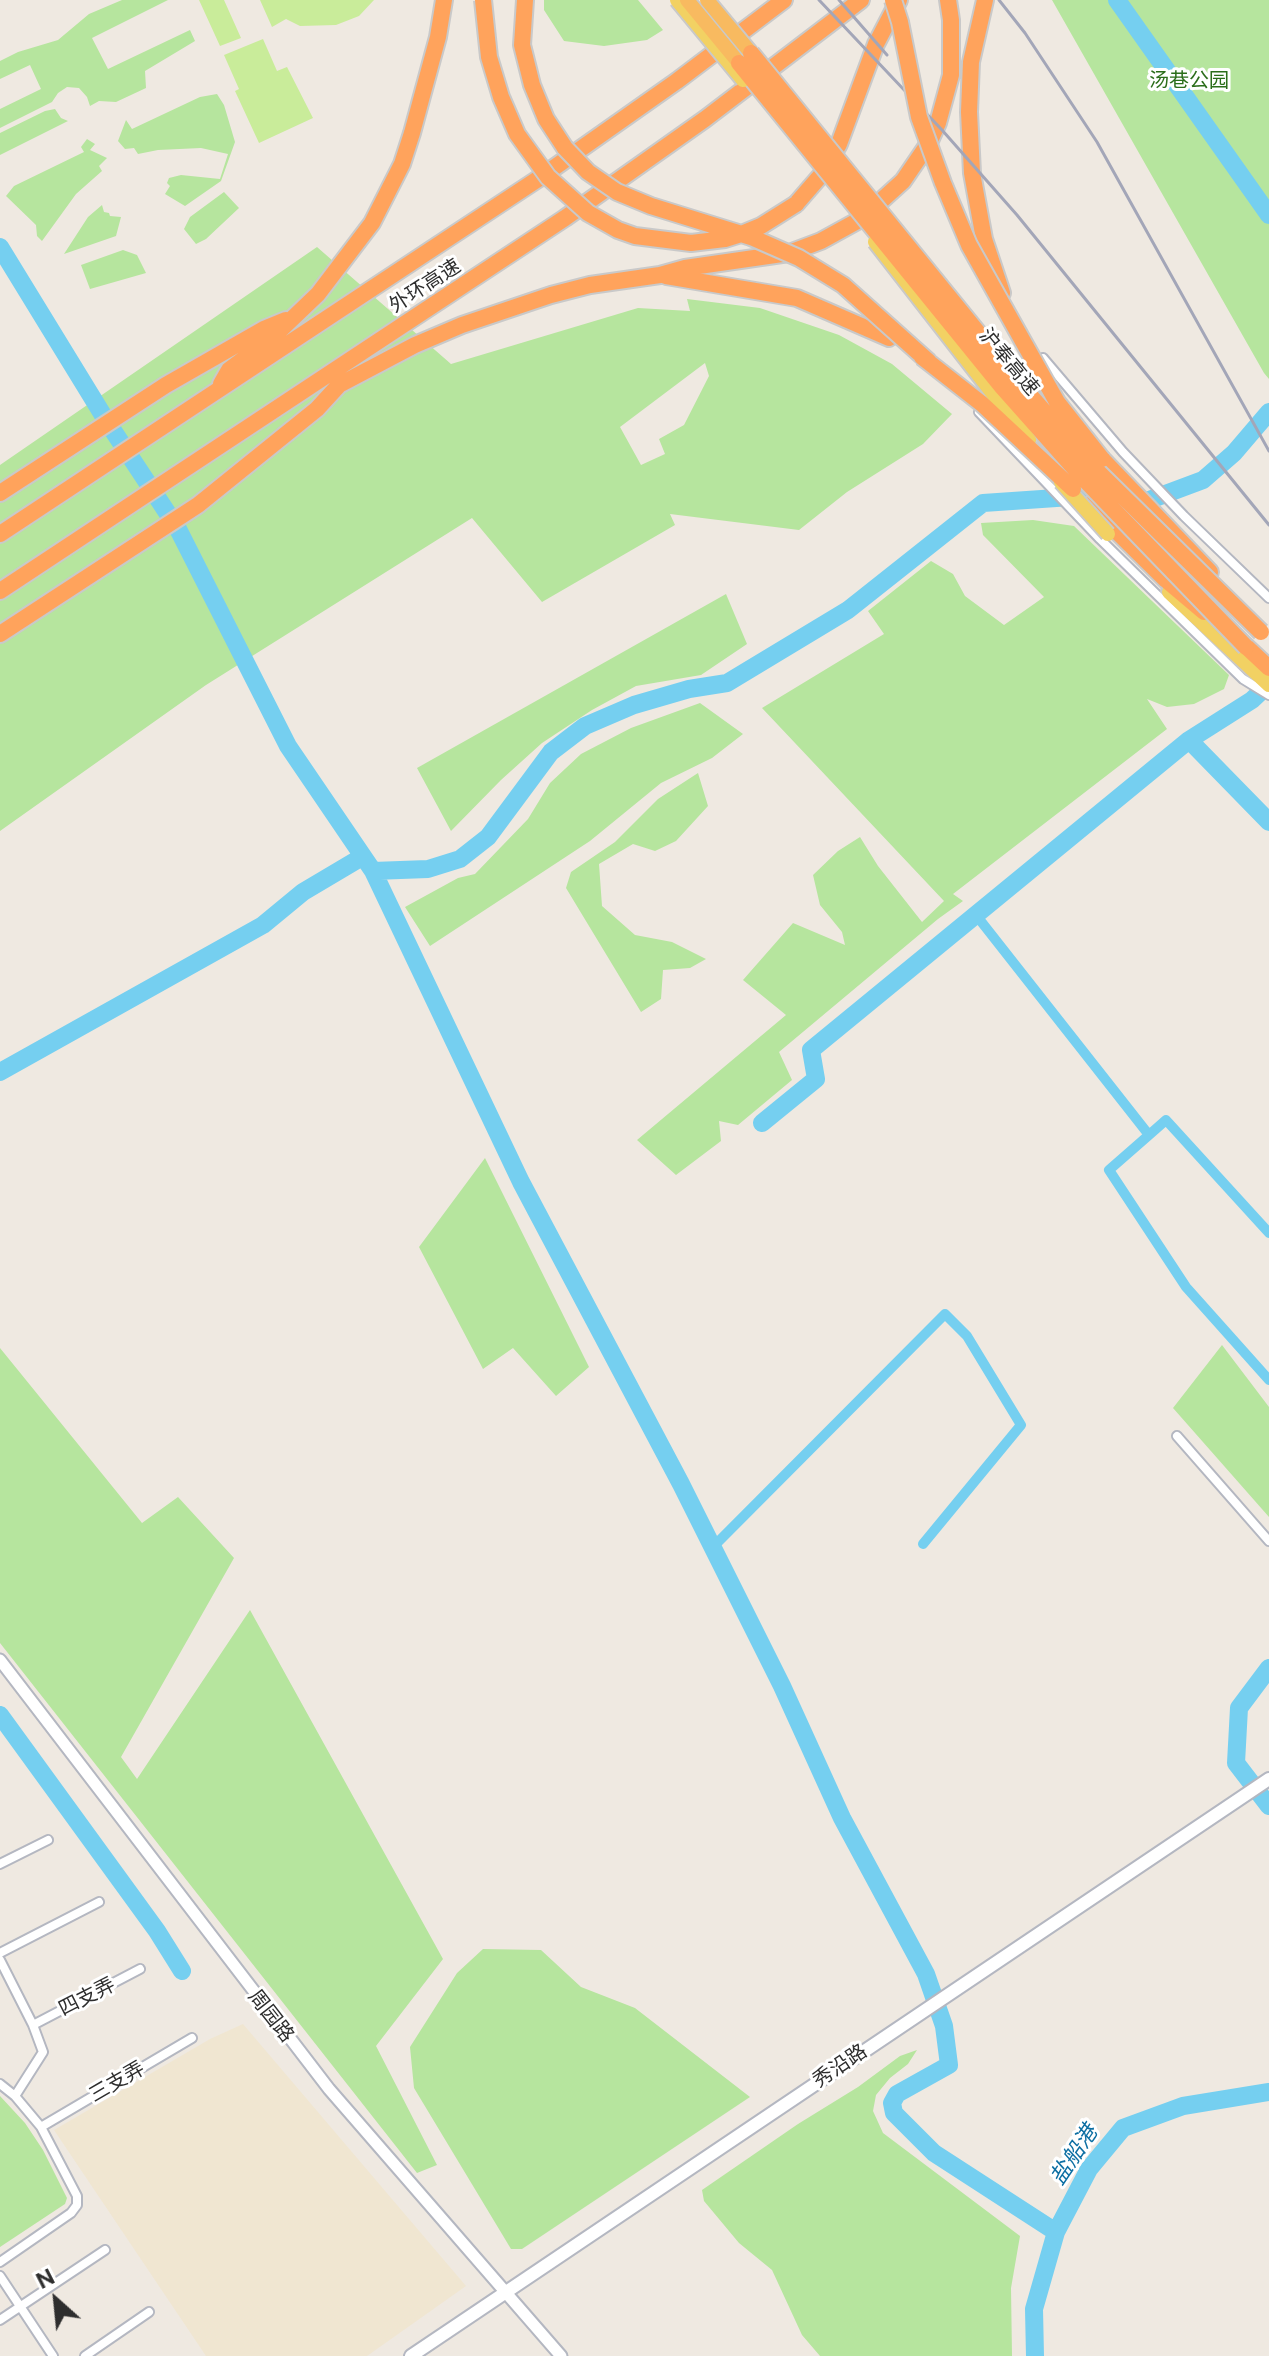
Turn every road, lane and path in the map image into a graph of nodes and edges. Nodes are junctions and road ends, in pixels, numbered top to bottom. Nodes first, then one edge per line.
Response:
1 (444, 0) edge
2 (453, 0) edge
3 (483, 0) edge
4 (525, 0) edge
5 (677, 0) edge
6 (687, 0) edge
7 (707, 0) edge
8 (714, 0) edge
9 (784, 0) edge
10 (861, 0) edge
11 (893, 0) edge
12 (900, 0) edge
13 (948, 0) edge
14 (985, 0) edge
15 (438, 37) junction
16 (745, 58) junction
17 (660, 275) junction
18 (297, 316) junction
19 (1022, 341) junction
20 (929, 362) junction
21 (339, 385) junction
22 (307, 388) junction
23 (217, 391) junction
24 (0, 493) edge
25 (0, 534) edge
26 (1104, 536) junction
27 (0, 591) edge
28 (1269, 598) edge
29 (0, 634) edge
30 (1266, 638) edge
31 (1246, 647) junction
32 (1269, 668) edge
33 (1269, 685) edge
34 (1269, 695) edge
35 (1177, 1436) dead end
36 (1269, 1541) edge
37 (0, 1660) edge
38 (1269, 1779) edge
39 (48, 1840) dead end
40 (0, 1864) edge
41 (99, 1902) dead end
42 (0, 1953) edge
43 (0, 1960) edge
44 (140, 1969) dead end
45 (33, 2025) junction
46 (192, 2038) dead end
47 (0, 2084) edge
48 (15, 2096) junction
49 (41, 2127) junction
50 (105, 2250) dead end
51 (0, 2262) edge
52 (0, 2276) edge
53 (506, 2293) junction
54 (20, 2307) junction
55 (149, 2312) dead end
56 (0, 2320) edge
57 (53, 2356) edge
58 (85, 2356) edge
59 (411, 2356) edge
60 (561, 2356) edge

1 - 15 highway
2 - 15 highway
3 - 12 highway, bridge
4 - 20 highway, bridge
5 - 26 main road, bridge
6 - 16 highway, bridge
7 - 16 highway, bridge
8 - 30 main road, bridge
9 - 23 highway, 外环高速
10 - 22 highway, 外环高速
11 - 19 highway, bridge
13 - 17 highway
14 - 19 highway, bridge
15 - 18 highway
16 - 30 highway, 沪奉高速, bridge
16 - 31 highway, 沪奉高速, bridge
17 - 20 highway, bridge
17 - 21 highway
18 - 23 highway
18 - 24 highway
19 - 30 highway, bridge
20 - 31 highway, bridge
21 - 22 highway
21 - 29 highway
22 - 27 highway, 外环高速
23 - 25 highway, 外环高速
26 - 28 street
26 - 33 main road
26 - 34 street
31 - 32 highway, 沪奉高速
35 - 36 street
37 - 53 street, 周园路
38 - 53 main road, 秀沿路
39 - 40 street
41 - 42 street
43 - 45 street
44 - 45 street, 四支弄
45 - 48 street
46 - 49 street, 三支弄
47 - 48 street
48 - 49 street
49 - 51 street
50 - 54 street
52 - 54 street
53 - 59 main road, 秀沿路
53 - 60 street, 周园路
54 - 56 street
54 - 57 street
55 - 58 street

